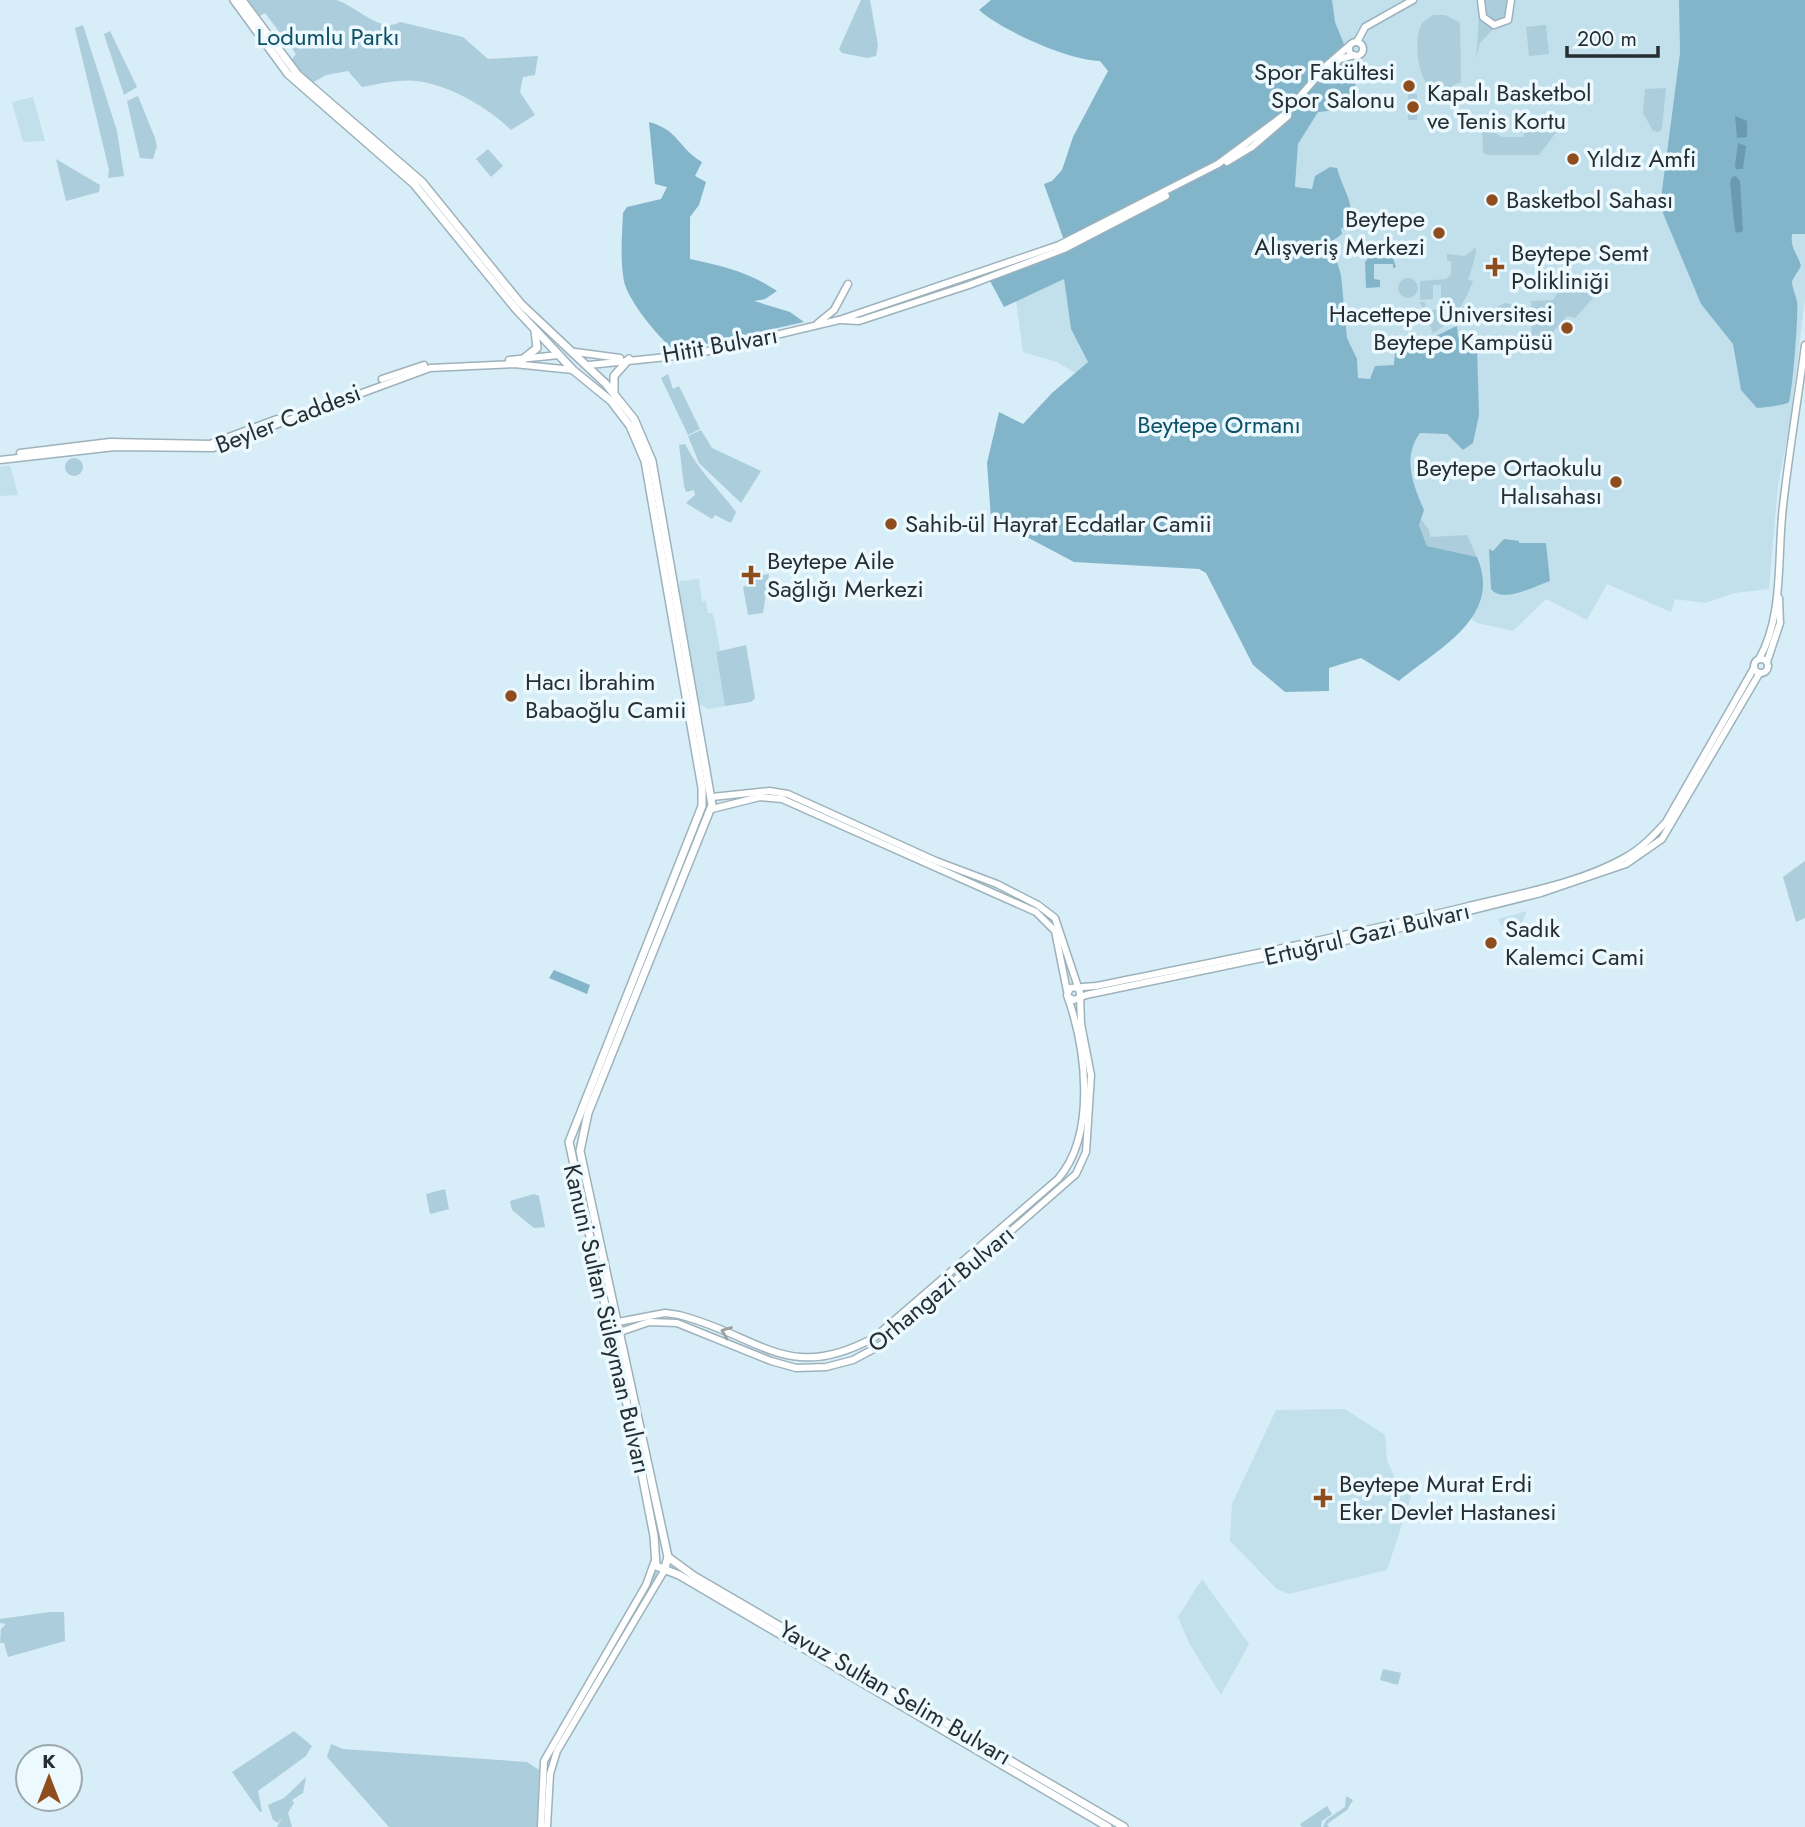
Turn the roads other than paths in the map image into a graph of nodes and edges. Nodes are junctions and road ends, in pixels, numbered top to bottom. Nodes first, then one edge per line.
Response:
1 (234, 0) edge
2 (242, 0) edge
3 (1413, 0) edge
4 (1481, 0) edge
5 (1511, 0) edge
6 (1354, 44) junction
7 (1354, 55) junction
8 (1102, 220) junction
9 (1106, 229) junction
10 (848, 284) dead end
11 (867, 315) junction
12 (810, 327) junction
13 (534, 328) junction
14 (551, 332) junction
15 (545, 340) junction
16 (1805, 345) edge
17 (575, 352) junction
18 (559, 355) junction
19 (629, 359) junction
20 (523, 360) junction
21 (589, 365) junction
22 (573, 370) junction
23 (597, 373) junction
24 (590, 382) junction
25 (614, 393) junction
26 (294, 414) junction
27 (0, 458) edge
28 (668, 578) junction
29 (1778, 596) junction
30 (1759, 659) junction
31 (1767, 662) junction
32 (1754, 668) junction
33 (1759, 674) junction
34 (706, 801) junction
35 (712, 809) junction
36 (984, 878) junction
37 (979, 887) junction
38 (1078, 989) junction
39 (1068, 994) junction
40 (1079, 997) junction
41 (571, 1136) junction
42 (580, 1142) junction
43 (569, 1147) junction
44 (1074, 1153) junction
45 (1084, 1157) junction
46 (1071, 1162) junction
47 (1081, 1165) junction
48 (618, 1322) junction
49 (607, 1324) junction
50 (620, 1332) junction
51 (610, 1335) junction
52 (790, 1356) junction
53 (786, 1365) junction
54 (668, 1557) junction
55 (655, 1561) junction
56 (664, 1571) junction
57 (913, 1703) junction
58 (907, 1710) junction
59 (544, 1762) junction
60 (552, 1765) junction
61 (541, 1827) edge
62 (547, 1827) edge
63 (1108, 1827) edge
64 (1125, 1827) edge

1 - 13 main road, Kanuni Sultan Süleyman Bulvarı
2 - 14 main road, Kanuni Sultan Süleyman Bulvarı
3 - 6 main road
4 - 5 main road
6 - 7 main road
6 - 7 main road
6 - 8 main road
7 - 9 main road
8 - 9 main road
8 - 11 main road
9 - 11 main road
10 - 12 main road
11 - 12 main road, Hitit Bulvarı
12 - 19 main road, Hitit Bulvarı
13 - 15 main road, Kanuni Sultan Süleyman Bulvarı
13 - 20 main road
14 - 15 main road
14 - 17 main road, Kanuni Sultan Süleyman Bulvarı
15 - 18 main road, Kanuni Sultan Süleyman Bulvarı
16 - 29 main road
17 - 18 main road
17 - 19 main road, Hitit Bulvarı
17 - 21 main road, Kanuni Sultan Süleyman Bulvarı
18 - 20 main road, Beyler Caddesi
18 - 22 main road, Kanuni Sultan Süleyman Bulvarı
19 - 21 main road, Hitit Bulvarı
19 - 25 main road
20 - 26 main road, Beyler Caddesi
21 - 22 main road
21 - 23 main road, Kanuni Sultan Süleyman Bulvarı
22 - 24 main road, Kanuni Sultan Süleyman Bulvarı
22 - 26 main road, Beyler Caddesi
23 - 24 main road
23 - 25 main road, Kanuni Sultan Süleyman Bulvarı
24 - 28 main road, Kanuni Sultan Süleyman Bulvarı
25 - 28 main road, Kanuni Sultan Süleyman Bulvarı
26 - 27 main road, Beyler Caddesi
28 - 34 main road, Kanuni Sultan Süleyman Bulvarı
29 - 30 main road, Ertuğrul Gazi Bulvarı
29 - 31 main road, Ertuğrul Gazi Bulvarı
30 - 31 main road
30 - 32 main road, Ertuğrul Gazi Bulvarı
31 - 33 main road, Ertuğrul Gazi Bulvarı
32 - 33 main road
32 - 38 main road, Ertuğrul Gazi Bulvarı
33 - 40 main road, Ertuğrul Gazi Bulvarı
34 - 35 main road
34 - 35 main road, Kanuni Sultan Süleyman Bulvarı
34 - 36 main road, Orhangazi Bulvarı
34 - 41 main road, Kanuni Sultan Süleyman Bulvarı
35 - 37 main road, Orhangazi Bulvarı
35 - 42 main road, Kanuni Sultan Süleyman Bulvarı
36 - 37 main road
36 - 38 main road, Orhangazi Bulvarı
37 - 39 main road, Orhangazi Bulvarı
38 - 39 main road
38 - 40 main road, Orhangazi Bulvarı
39 - 40 main road
39 - 44 main road, Orhangazi Bulvarı
40 - 45 main road, Orhangazi Bulvarı
41 - 42 main road
41 - 43 main road, Kanuni Sultan Süleyman Bulvarı
42 - 43 main road
42 - 48 main road, Kanuni Sultan Süleyman Bulvarı
43 - 49 main road, Kanuni Sultan Süleyman Bulvarı
44 - 45 main road
44 - 46 main road, Orhangazi Bulvarı
45 - 47 main road, Orhangazi Bulvarı
46 - 47 main road
46 - 52 main road, Orhangazi Bulvarı
47 - 53 main road, Orhangazi Bulvarı
48 - 49 main road
48 - 50 main road, Kanuni Sultan Süleyman Bulvarı
52 -> 48 main road, Orhangazi Bulvarı
49 - 51 main road, Kanuni Sultan Süleyman Bulvarı
50 - 51 main road
50 - 53 main road, Orhangazi Bulvarı
50 - 54 main road, Kanuni Sultan Süleyman Bulvarı
51 - 55 main road, Kanuni Sultan Süleyman Bulvarı
52 - 53 main road
54 - 55 main road
54 - 56 main road
54 - 57 main road, Yavuz Sultan Selim Bulvarı
55 - 56 main road
55 - 59 main road, Kanuni Sultan Süleyman Bulvarı
56 - 58 main road, Yavuz Sultan Selim Bulvarı
56 - 60 main road
57 - 58 main road
57 - 64 main road, Yavuz Sultan Selim Bulvarı
58 - 63 main road, Yavuz Sultan Selim Bulvarı
59 - 60 main road
59 - 61 main road, Kanuni Sultan Süleyman Bulvarı
60 - 62 main road

